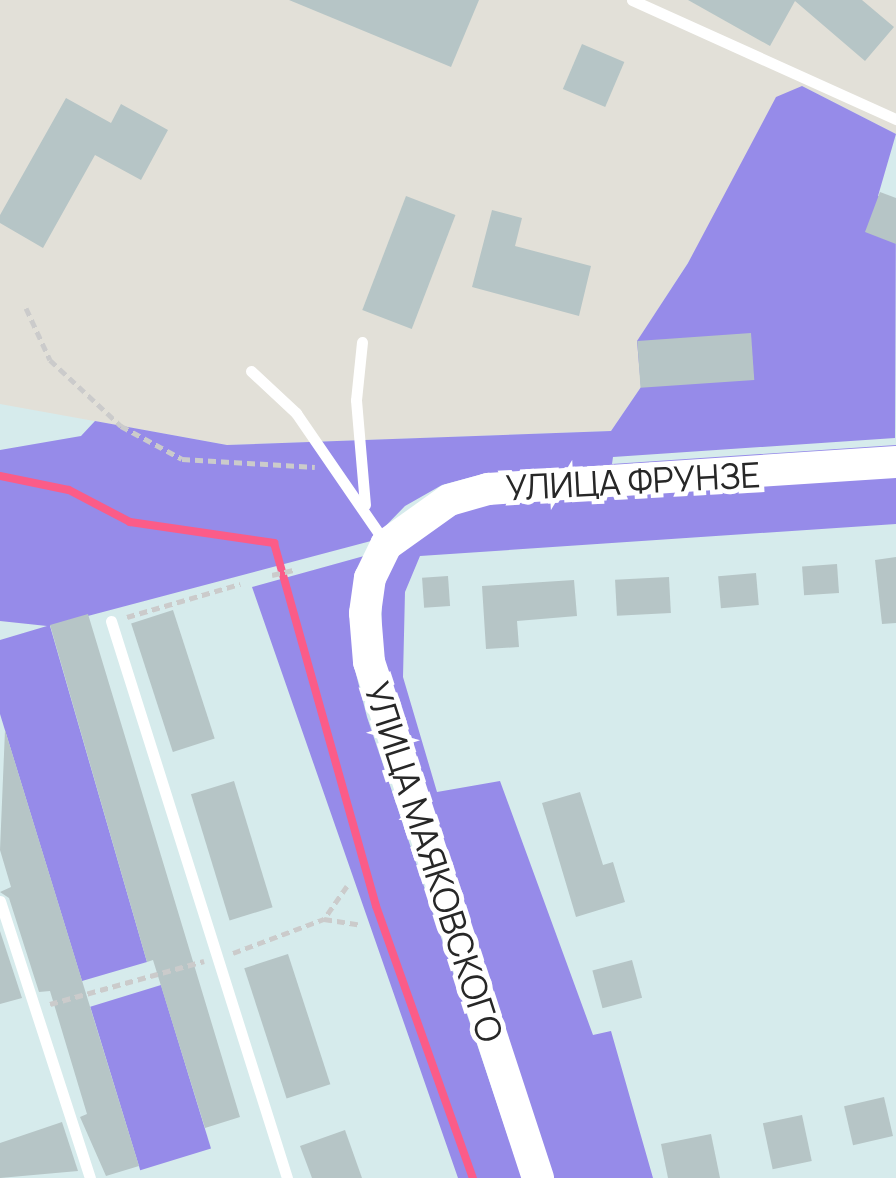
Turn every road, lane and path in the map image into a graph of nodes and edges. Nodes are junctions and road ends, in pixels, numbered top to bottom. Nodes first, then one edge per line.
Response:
1 (632, 0) edge
2 (896, 118) edge
3 (26, 308) dead end
4 (362, 342) dead end
5 (251, 371) dead end
6 (896, 462) edge
7 (333, 468) junction
8 (364, 505) junction
9 (386, 544) junction
10 (293, 570) dead end
11 (272, 575) dead end
12 (240, 584) dead end
13 (111, 621) joint
14 (347, 886) dead end
15 (0, 901) edge
16 (324, 919) junction
17 (361, 925) dead end
18 (218, 958) junction
19 (35, 1008) junction
20 (90, 1178) edge
21 (287, 1178) edge
22 (538, 1178) edge

1 - 2 lane
3 - 7 path
4 - 8 lane
5 - 7 lane
6 - 9 main road, УЛИЦА ФРУНЗЕ
7 - 8 lane
8 - 9 lane
9 - 22 main road, УЛИЦА МАЯКОВСКОГО
10 - 11 path
12 - 13 path
13 - 18 lane
14 - 16 path
15 - 19 lane
16 - 17 path
16 - 18 path
18 - 19 path
18 - 21 lane
19 - 20 lane

